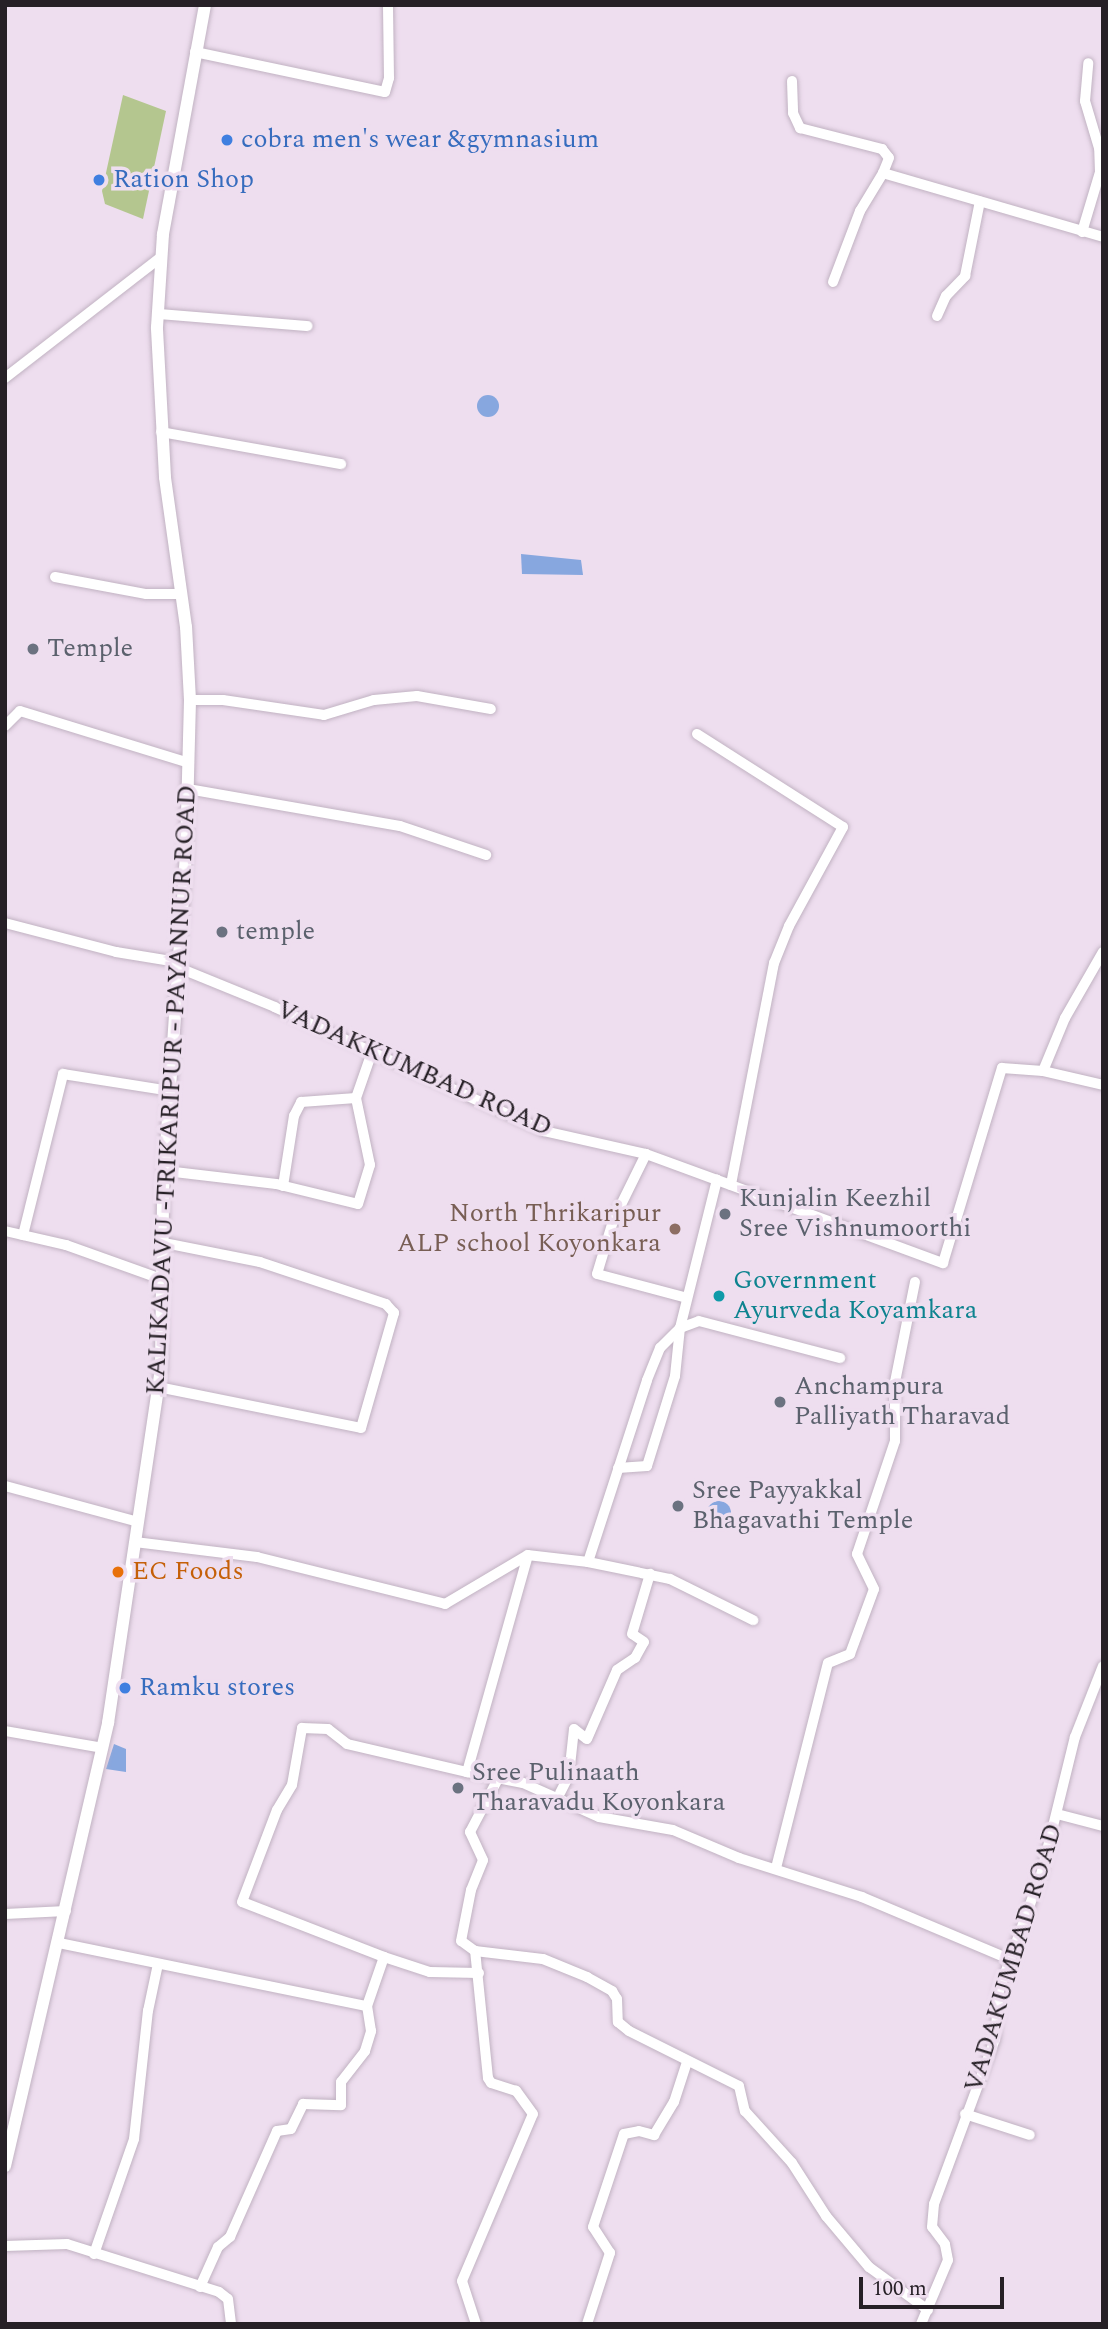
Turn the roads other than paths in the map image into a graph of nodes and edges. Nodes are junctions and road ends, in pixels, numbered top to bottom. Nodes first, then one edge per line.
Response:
1 (205, 5) edge
2 (388, 5) edge
3 (195, 52) junction
4 (1088, 64) dead end
5 (792, 82) dead end
6 (883, 173) junction
7 (980, 201) junction
8 (1082, 232) junction
9 (1103, 237) edge
10 (161, 257) junction
11 (833, 282) dead end
12 (158, 314) junction
13 (937, 316) dead end
14 (308, 326) dead end
15 (5, 378) edge
16 (161, 432) junction
17 (341, 464) dead end
18 (55, 577) dead end
19 (181, 594) junction
20 (190, 700) junction
21 (491, 709) dead end
22 (5, 726) edge
23 (697, 734) dead end
24 (189, 763) junction
25 (188, 789) junction
26 (486, 855) dead end
27 (5, 923) edge
28 (1103, 952) edge
29 (177, 965) junction
30 (372, 1052) junction
31 (1043, 1071) junction
32 (1103, 1086) edge
33 (170, 1091) junction
34 (356, 1098) junction
35 (646, 1154) junction
36 (166, 1171) junction
37 (717, 1180) junction
38 (732, 1185) junction
39 (283, 1186) junction
40 (5, 1231) edge
41 (23, 1235) junction
42 (164, 1243) junction
43 (164, 1280) junction
44 (915, 1282) dead end
45 (687, 1298) junction
46 (680, 1328) junction
47 (840, 1358) dead end
48 (158, 1387) junction
49 (618, 1468) junction
50 (6, 1485) edge
51 (138, 1522) junction
52 (135, 1542) junction
53 (528, 1555) junction
54 (588, 1562) junction
55 (650, 1574) junction
56 (753, 1620) dead end
57 (1103, 1666) edge
58 (5, 1731) edge
59 (103, 1748) junction
60 (467, 1772) junction
61 (499, 1777) junction
62 (560, 1793) dead end
63 (1057, 1814) junction
64 (1103, 1826) edge
65 (776, 1868) junction
66 (66, 1912) junction
67 (5, 1914) edge
68 (59, 1943) junction
69 (475, 1951) junction
70 (384, 1957) junction
71 (1009, 1959) junction
72 (158, 1964) junction
73 (479, 1973) junction
74 (367, 2006) junction
75 (687, 2062) junction
76 (965, 2114) junction
77 (1030, 2135) dead end
78 (5, 2166) edge
79 (5, 2246) edge
80 (94, 2254) junction
81 (200, 2287) junction
82 (928, 2310) junction
83 (231, 2324) edge
84 (476, 2324) edge
85 (587, 2324) edge
86 (922, 2324) edge

1 - 3 main road, KALIKADAVU -TRIKARIPUR - PAYANNUR ROAD
2 - 3 street
3 - 10 main road, KALIKADAVU -TRIKARIPUR - PAYANNUR ROAD
4 - 8 street
5 - 6 street
6 - 7 street
6 - 11 street
7 - 8 street
7 - 13 street
8 - 9 street
10 - 12 main road, KALIKADAVU -TRIKARIPUR - PAYANNUR ROAD
10 - 15 street
12 - 14 street
12 - 16 main road, KALIKADAVU -TRIKARIPUR - PAYANNUR ROAD
16 - 17 street
16 - 19 main road, KALIKADAVU -TRIKARIPUR - PAYANNUR ROAD
18 - 19 street
19 - 20 main road, KALIKADAVU -TRIKARIPUR - PAYANNUR ROAD
20 - 21 street
20 - 24 main road, KALIKADAVU -TRIKARIPUR - PAYANNUR ROAD
22 - 24 street
23 - 38 street
24 - 25 main road, KALIKADAVU -TRIKARIPUR - PAYANNUR ROAD
25 - 26 street
25 - 29 main road, KALIKADAVU -TRIKARIPUR - PAYANNUR ROAD
27 - 29 street, VADAKKUMBAD ROAD
28 - 31 street
29 - 30 street, VADAKKUMBAD ROAD
29 - 33 main road, KALIKADAVU -TRIKARIPUR - PAYANNUR ROAD
30 - 34 street
30 - 35 street, VADAKKUMBAD ROAD
31 - 32 street
31 - 38 street
33 - 36 main road, KALIKADAVU -TRIKARIPUR - PAYANNUR ROAD
33 - 41 street
34 - 39 street
34 - 39 street
35 - 37 street, VADAKKUMBAD ROAD
35 - 45 street
36 - 39 street
36 - 42 main road, KALIKADAVU -TRIKARIPUR - PAYANNUR ROAD
37 - 38 street
37 - 45 street
40 - 41 street
41 - 43 street
42 - 43 main road, KALIKADAVU -TRIKARIPUR - PAYANNUR ROAD
42 - 48 street
43 - 48 main road, KALIKADAVU -TRIKARIPUR - PAYANNUR ROAD
44 - 65 street
45 - 46 street
46 - 47 street
46 - 49 street
46 - 49 street
48 - 51 main road, KALIKADAVU -TRIKARIPUR - PAYANNUR ROAD
49 - 54 street
50 - 51 street
51 - 52 main road, KALIKADAVU -TRIKARIPUR - PAYANNUR ROAD
52 - 53 street
52 - 59 main road, KALIKADAVU -TRIKARIPUR - PAYANNUR ROAD
53 - 54 street
53 - 60 street
54 - 55 street
55 - 56 street
55 - 62 street
57 - 63 street, VADAKUMBAD ROAD
58 - 59 street
59 - 66 main road, KALIKADAVU -TRIKARIPUR - PAYANNUR ROAD
60 - 61 street
60 - 70 street
61 - 65 street
61 - 69 street
63 - 64 street
63 - 71 street, VADAKUMBAD ROAD
65 - 71 street
66 - 67 street
66 - 68 main road, KALIKADAVU -TRIKARIPUR - PAYANNUR ROAD
68 - 72 street
68 - 78 main road, KALIKADAVU -TRIKARIPUR - PAYANNUR ROAD
69 - 73 street
69 - 75 street
70 - 73 street
70 - 74 street
71 - 76 street, VADAKUMBAD ROAD
72 - 74 street
72 - 80 street
73 - 84 street
74 - 81 street
75 - 82 street
75 - 85 street
76 - 77 street
76 - 82 street, VADAKUMBAD ROAD
79 - 80 street
80 - 81 street
81 - 83 street
82 - 86 street, VADAKUMBAD ROAD

